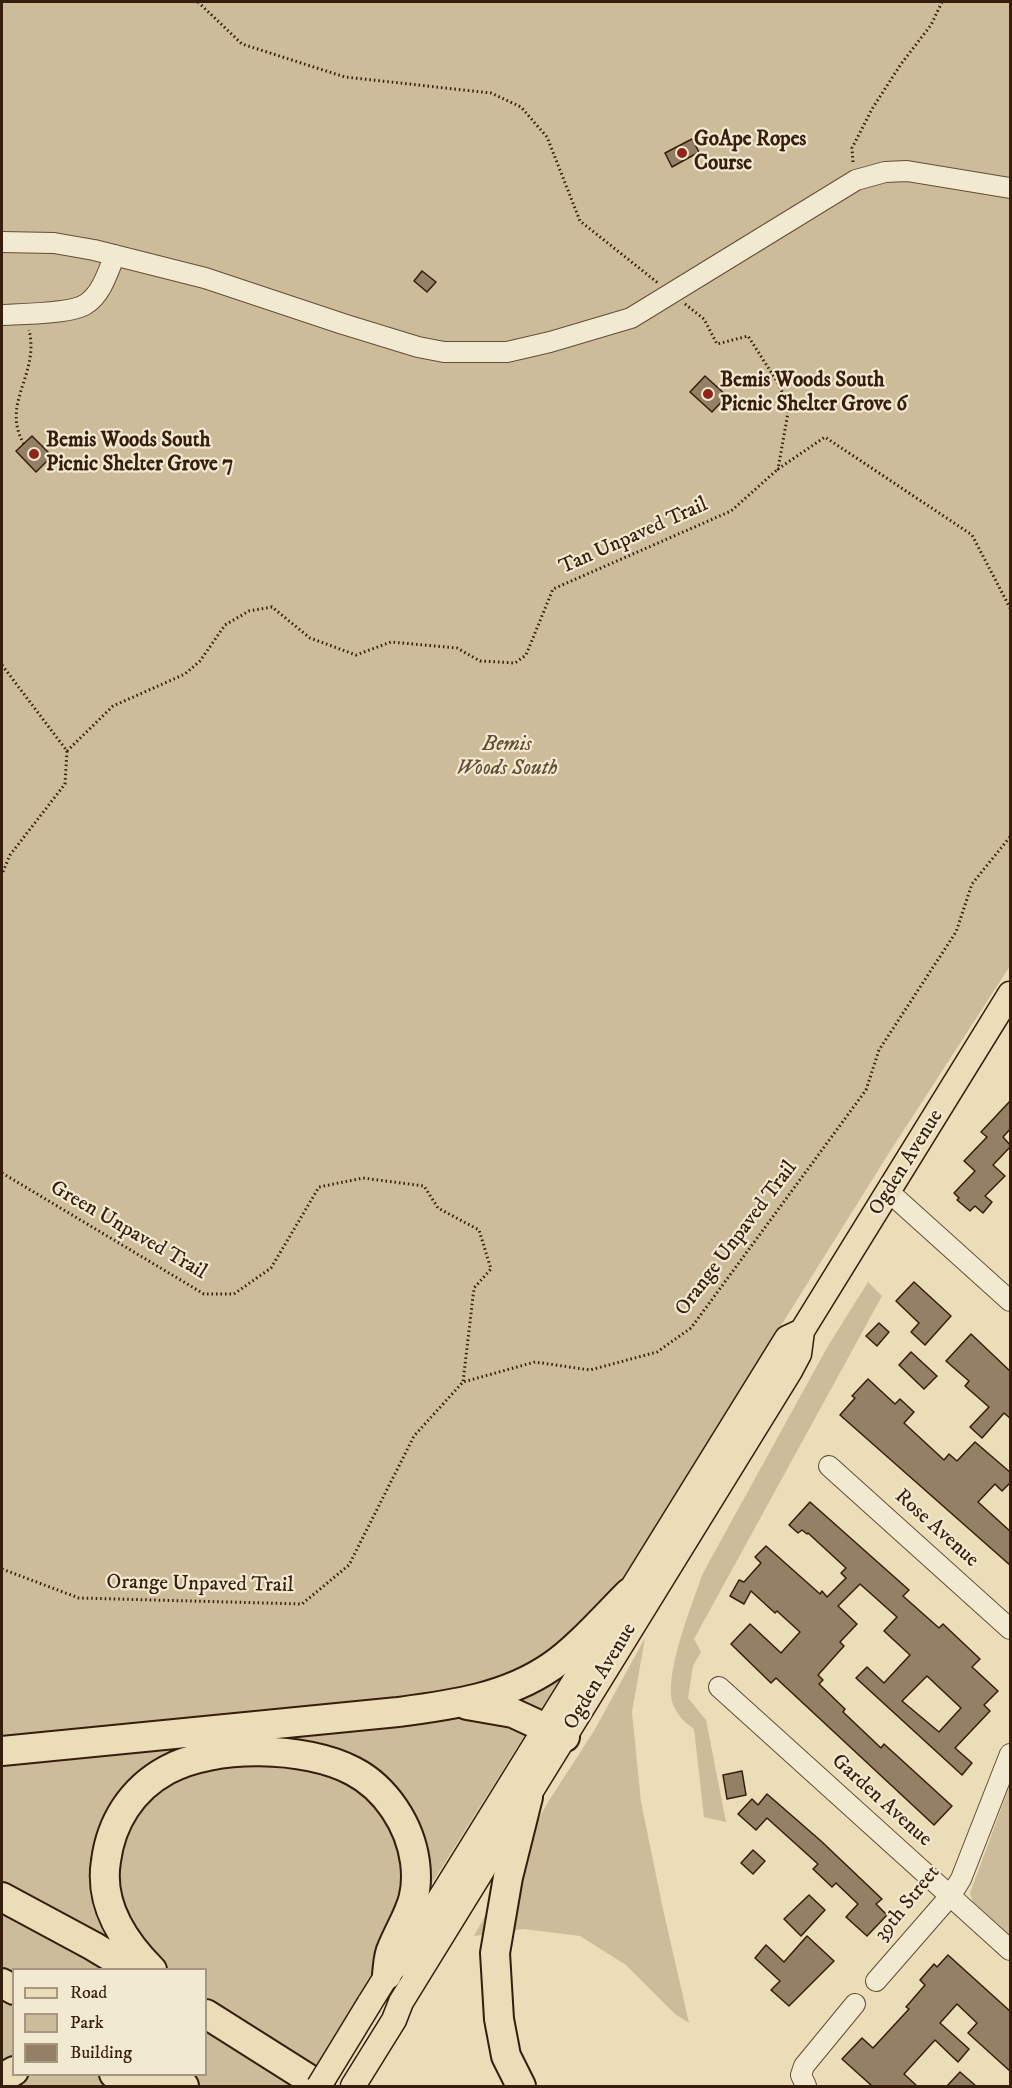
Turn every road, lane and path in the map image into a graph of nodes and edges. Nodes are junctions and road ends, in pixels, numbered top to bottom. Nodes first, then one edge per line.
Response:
1 (198, 2) edge
2 (942, 2) edge
3 (856, 180) junction
4 (1011, 188) edge
5 (2, 242) edge
6 (115, 255) junction
7 (671, 293) junction
8 (26, 313) junction
9 (2, 315) edge
10 (24, 444) dead end
11 (778, 469) junction
12 (1011, 608) edge
13 (2, 665) edge
14 (67, 752) junction
15 (1011, 837) edge
16 (2, 874) edge
17 (1011, 994) edge
18 (2, 1173) edge
19 (889, 1192) junction
20 (1011, 1301) edge
21 (802, 1331) junction
22 (463, 1382) junction
23 (829, 1466) dead end
24 (2, 1569) edge
25 (629, 1593) junction
26 (1011, 1629) edge
27 (719, 1687) dead end
28 (456, 1703) junction
29 (556, 1732) junction
30 (2, 1751) edge
31 (1011, 1754) edge
32 (528, 1797) junction
33 (951, 1895) junction
34 (2, 1897) edge
35 (1011, 1950) edge
36 (130, 1968) edge
37 (150, 1968) edge
38 (387, 1975) junction
39 (876, 1981) dead end
40 (855, 2004) dead end
41 (207, 2013) edge
42 (118, 2076) edge
43 (166, 2076) edge
44 (803, 2081) edge
45 (140, 2086) edge
46 (184, 2086) edge
47 (319, 2086) edge
48 (353, 2086) edge
49 (521, 2086) edge

1 - 7 path
2 - 3 path
3 - 4 street
3 - 7 street
5 - 6 street
6 - 7 street
6 - 8 street
7 - 11 path
8 - 9 street
8 - 10 path
11 - 12 path
11 - 14 path, Tan Unpaved Trail
13 - 14 path
14 - 16 path
15 - 22 path, Orange Unpaved Trail
17 - 19 main road, Ogden Avenue
18 - 22 path, Green Unpaved Trail
19 - 20 street
19 - 21 main road, Ogden Avenue
21 - 25 main road, Ogden Avenue
21 - 29 main road, Ogden Avenue
22 - 24 path, Orange Unpaved Trail
23 - 26 street, Rose Avenue
25 - 28 highway
25 - 29 main road, Ogden Avenue
27 - 33 street, Garden Avenue
28 - 29 highway
28 - 30 highway
29 - 32 main road, Ogden Avenue
29 - 38 main road, Ogden Avenue
31 - 33 street, 39th Street
32 - 48 main road, Ogden Avenue
32 - 49 highway
33 - 35 street, Garden Avenue
33 - 39 street, 39th Street
34 - 36 highway
37 - 38 highway
38 - 47 main road, Ogden Avenue, bridge
40 - 44 street
41 - 47 highway
42 - 45 highway
43 - 46 highway

